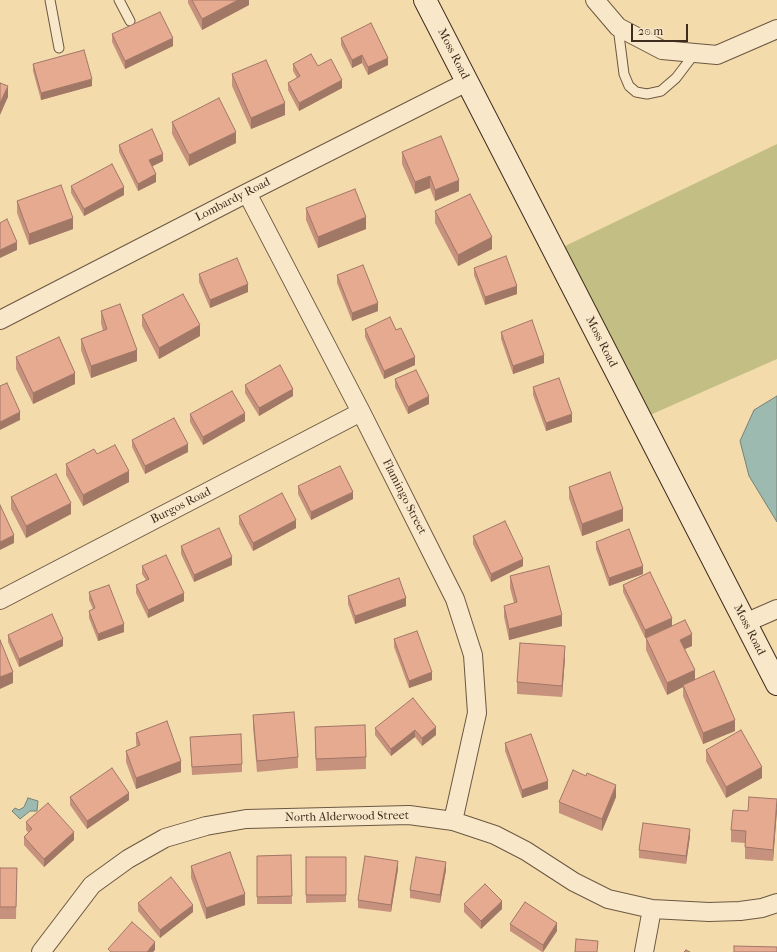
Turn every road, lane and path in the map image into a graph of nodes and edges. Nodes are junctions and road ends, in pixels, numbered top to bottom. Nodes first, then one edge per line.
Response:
1 (50, 0) edge
2 (119, 0) edge
3 (425, 0) edge
4 (596, 0) edge
5 (130, 21) dead end
6 (618, 27) junction
7 (777, 29) edge
8 (59, 48) dead end
9 (696, 53) junction
10 (467, 82) junction
11 (248, 193) junction
12 (0, 320) edge
13 (361, 412) junction
14 (0, 600) edge
15 (777, 609) edge
16 (745, 622) junction
17 (777, 684) edge
18 (453, 821) junction
19 (777, 902) edge
20 (652, 909) junction
21 (41, 952) edge
22 (644, 952) edge

1 - 8 lane
2 - 5 lane
3 - 10 street, Moss Road
4 - 6 street
6 - 9 street
6 - 9 lane
7 - 9 street
10 - 11 street, Lombardy Road
10 - 16 street, Moss Road
11 - 12 street, Lombardy Road
11 - 13 street, Flamingo Street
13 - 14 street, Burgos Road
13 - 18 street, Flamingo Street
15 - 16 street
16 - 17 street, Moss Road
18 - 20 street, North Alderwood Street
18 - 21 street, North Alderwood Street
19 - 20 street, North Alderwood Street
20 - 22 street

